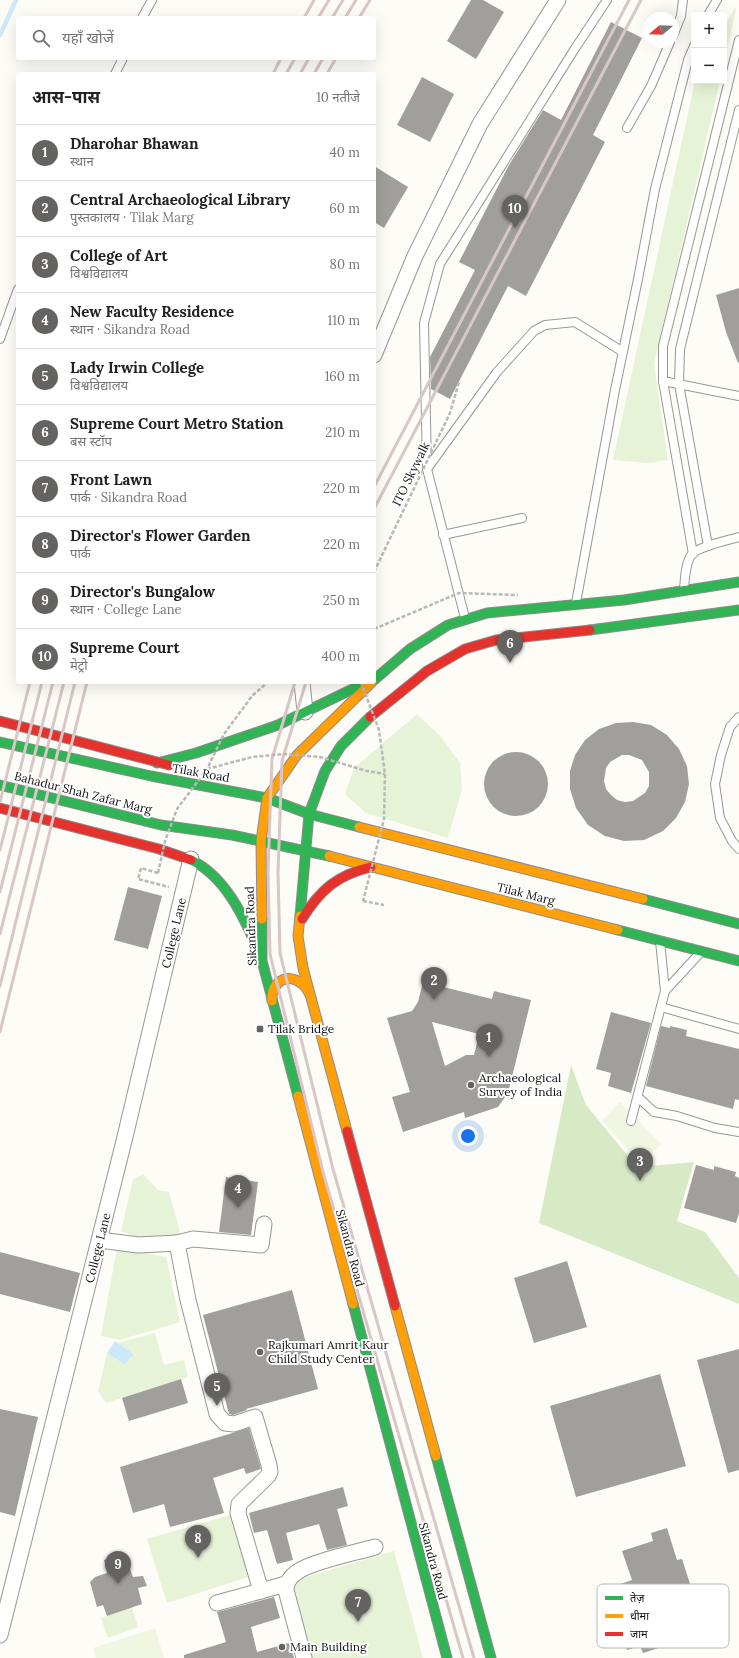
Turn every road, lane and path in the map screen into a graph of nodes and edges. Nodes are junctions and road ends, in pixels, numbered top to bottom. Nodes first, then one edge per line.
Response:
1 (152, 0) edge
2 (558, 0) edge
3 (607, 0) edge
4 (683, 0) edge
5 (717, 0) edge
6 (710, 12) edge
7 (143, 16) edge
8 (679, 21) edge
9 (739, 40) edge
10 (667, 48) edge
11 (693, 48) edge
12 (122, 60) edge
13 (117, 72) edge
14 (739, 110) edge
15 (627, 128) dead end
16 (16, 295) edge
17 (0, 339) edge
18 (376, 350) edge
19 (623, 352) junction
20 (663, 381) junction
21 (459, 382) dead end
22 (678, 384) junction
23 (739, 396) edge
24 (427, 469) junction
25 (522, 518) dead end
26 (444, 534) junction
27 (739, 537) edge
28 (708, 546) junction
29 (693, 554) junction
30 (376, 568) edge
31 (739, 582) edge
32 (684, 591) junction
33 (459, 593) junction
34 (518, 596) dead end
35 (575, 604) junction
36 (739, 610) edge
37 (466, 620) junction
38 (376, 628) edge
39 (376, 678) edge
40 (266, 684) edge
41 (302, 684) edge
42 (362, 684) edge
43 (362, 684) edge
44 (369, 684) edge
45 (305, 712) junction
46 (739, 717) edge
47 (0, 721) edge
48 (0, 742) edge
49 (157, 763) junction
50 (180, 767) dead end
51 (207, 769) junction
52 (385, 774) junction
53 (0, 785) edge
54 (267, 798) junction
55 (0, 808) edge
56 (309, 814) junction
57 (161, 825) junction
58 (261, 840) junction
59 (155, 848) junction
60 (739, 849) edge
61 (307, 850) junction
62 (191, 859) junction
63 (371, 867) junction
64 (184, 891) junction
65 (384, 905) dead end
66 (739, 924) edge
67 (299, 926) junction
68 (660, 940) junction
69 (702, 951) junction
70 (262, 961) junction
71 (739, 961) edge
72 (665, 992) junction
73 (309, 993) junction
74 (272, 1001) junction
75 (661, 1007) junction
76 (739, 1029) edge
77 (638, 1097) junction
78 (632, 1121) dead end
79 (739, 1132) edge
80 (264, 1224) dead end
81 (100, 1240) junction
82 (177, 1243) junction
83 (375, 1547) dead end
84 (286, 1584) junction
85 (261, 1591) junction
86 (217, 1603) dead end
87 (0, 1634) edge
88 (304, 1658) edge
89 (447, 1658) edge
90 (491, 1658) edge

1 - 7 lane
2 - 18 street
3 - 24 lane
4 - 8 lane
5 - 6 lane
9 - 20 lane
10 - 15 lane
11 - 19 lane
12 - 13 lane
14 - 22 lane
16 - 17 lane
19 - 24 lane
19 - 35 lane
20 - 22 lane
20 - 29 lane
21 - 30 path, ITO Skywalk, bridge
22 - 23 lane
22 - 28 lane
24 - 26 lane
25 - 26 lane
26 - 33 lane
27 - 28 lane
28 - 29 lane
29 - 32 lane
31 - 32 main road
32 - 35 main road
33 - 34 path, bridge
33 - 37 lane
33 - 38 path, bridge
35 - 37 main road
36 - 56 main road
37 - 39 main road
40 - 51 path, bridge
41 - 45 street
42 - 45 main road
43 - 52 path, bridge
44 - 54 main road
45 - 49 main road
46 - 60 lane
47 - 49 main road
48 - 54 main road, Tilak Road
49 - 50 main road
51 - 52 path, bridge
51 - 64 path, bridge
52 - 65 path, bridge
53 - 57 main road, Bahadur Shah Zafar Marg
54 - 56 main road, Tilak Road
54 - 58 main road, Sikandra Road
55 - 59 main road
56 - 61 main road
56 - 66 main road, Tilak Marg
57 - 58 main road
57 - 59 main road
58 - 61 main road, Tilak Marg
58 - 70 main road, Sikandra Road
59 - 62 main road
61 - 63 main road, Tilak Marg
61 - 67 main road
62 - 64 street, College Lane
62 - 70 main road
63 - 67 main road
63 - 68 main road, Tilak Marg
64 - 81 street, College Lane
67 - 73 main road
68 - 69 main road, Tilak Marg
68 - 72 lane
69 - 71 main road, Tilak Marg
69 - 72 lane
70 - 74 main road, Sikandra Road
72 - 75 lane
73 - 74 main road
73 - 90 main road
74 - 89 main road, Sikandra Road
75 - 76 lane
75 - 77 lane
77 - 78 lane
77 - 79 lane
80 - 82 street
81 - 82 street
81 - 87 street, College Lane
82 - 85 street
83 - 84 street
84 - 85 street
84 - 88 street
85 - 86 street

